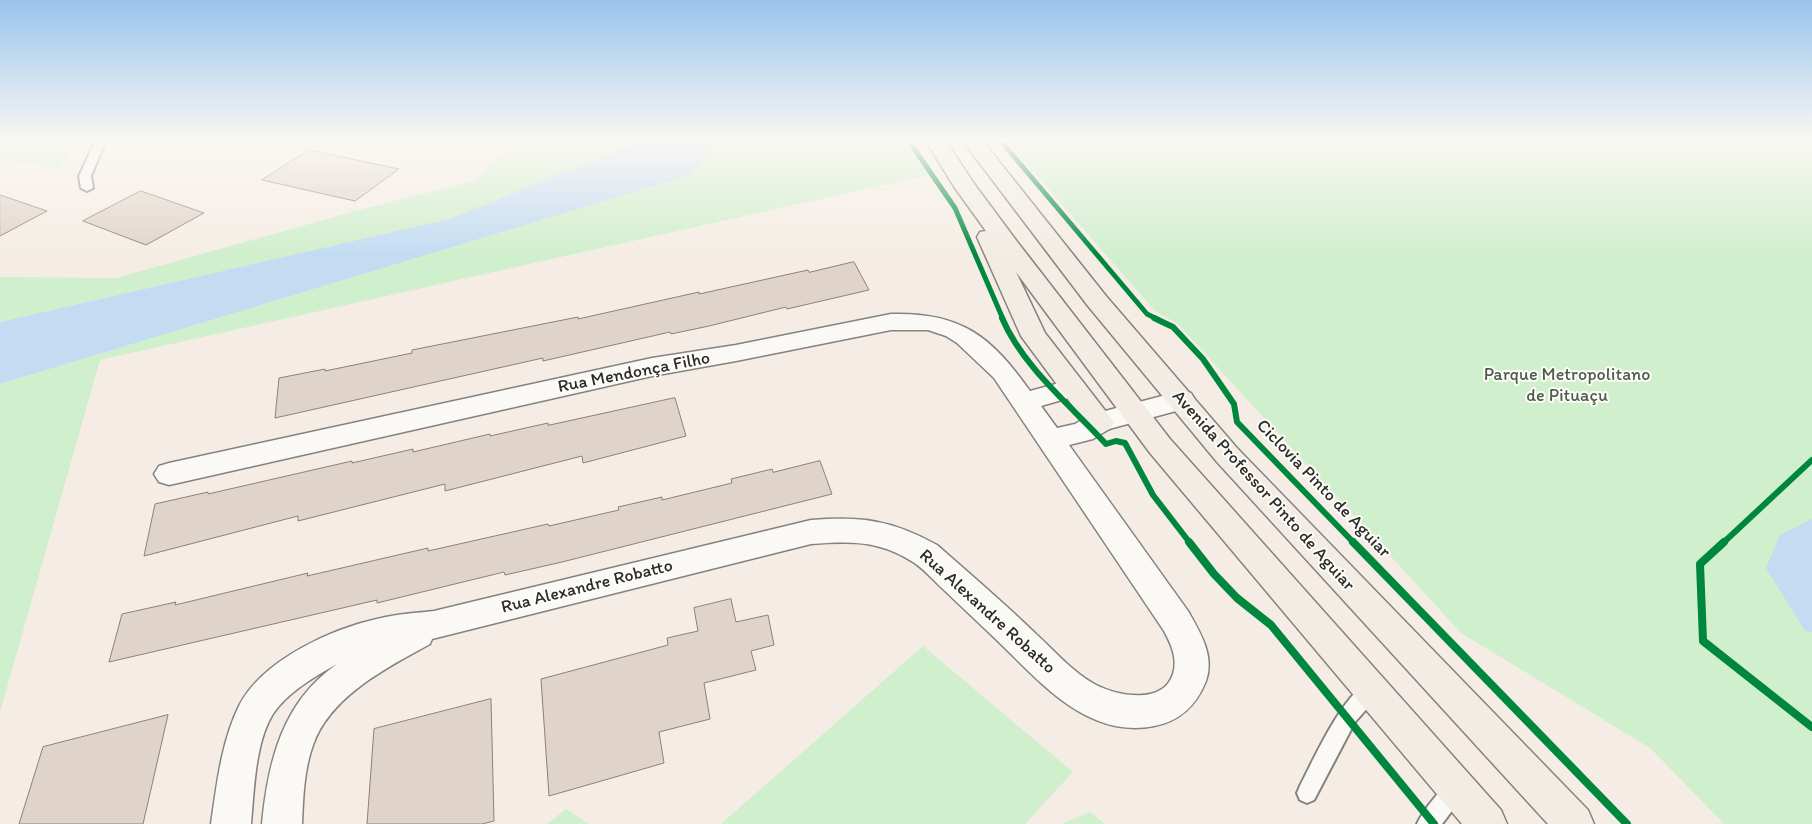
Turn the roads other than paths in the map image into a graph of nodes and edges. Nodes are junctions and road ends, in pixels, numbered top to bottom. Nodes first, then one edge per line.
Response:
1 (85, 178) edge
2 (960, 178) edge
3 (1002, 178) edge
4 (87, 188) dead end
5 (966, 188) junction
6 (1074, 388) junction
7 (1181, 400) junction
8 (1024, 402) junction
9 (1134, 413) junction
10 (1100, 422) junction
11 (1051, 440) junction
12 (169, 474) dead end
13 (434, 625) junction
14 (1372, 689) junction
15 (1457, 788) junction
16 (1307, 793) dead end
17 (231, 824) edge
18 (282, 824) edge
19 (1428, 824) edge
20 (1487, 824) edge
21 (1574, 824) edge

1 - 4 lane
2 - 5 main road
3 - 7 main road, Avenida Professor Pinto de Aguiar
5 - 6 main road
5 - 9 main road
6 - 8 street
6 - 10 main road
7 - 9 street
7 - 21 main road, Avenida Professor Pinto de Aguiar
8 - 11 street, Rua Mendonça Filho
8 - 12 street, Rua Mendonça Filho
9 - 10 street
9 - 14 main road
10 - 11 street
11 - 13 street, Rua Alexandre Robatto
13 - 17 street, Rua Alexandre Robatto
13 - 18 street, Rua Alexandre Robatto
14 - 15 main road
14 - 16 lane
15 - 19 lane
15 - 20 main road

